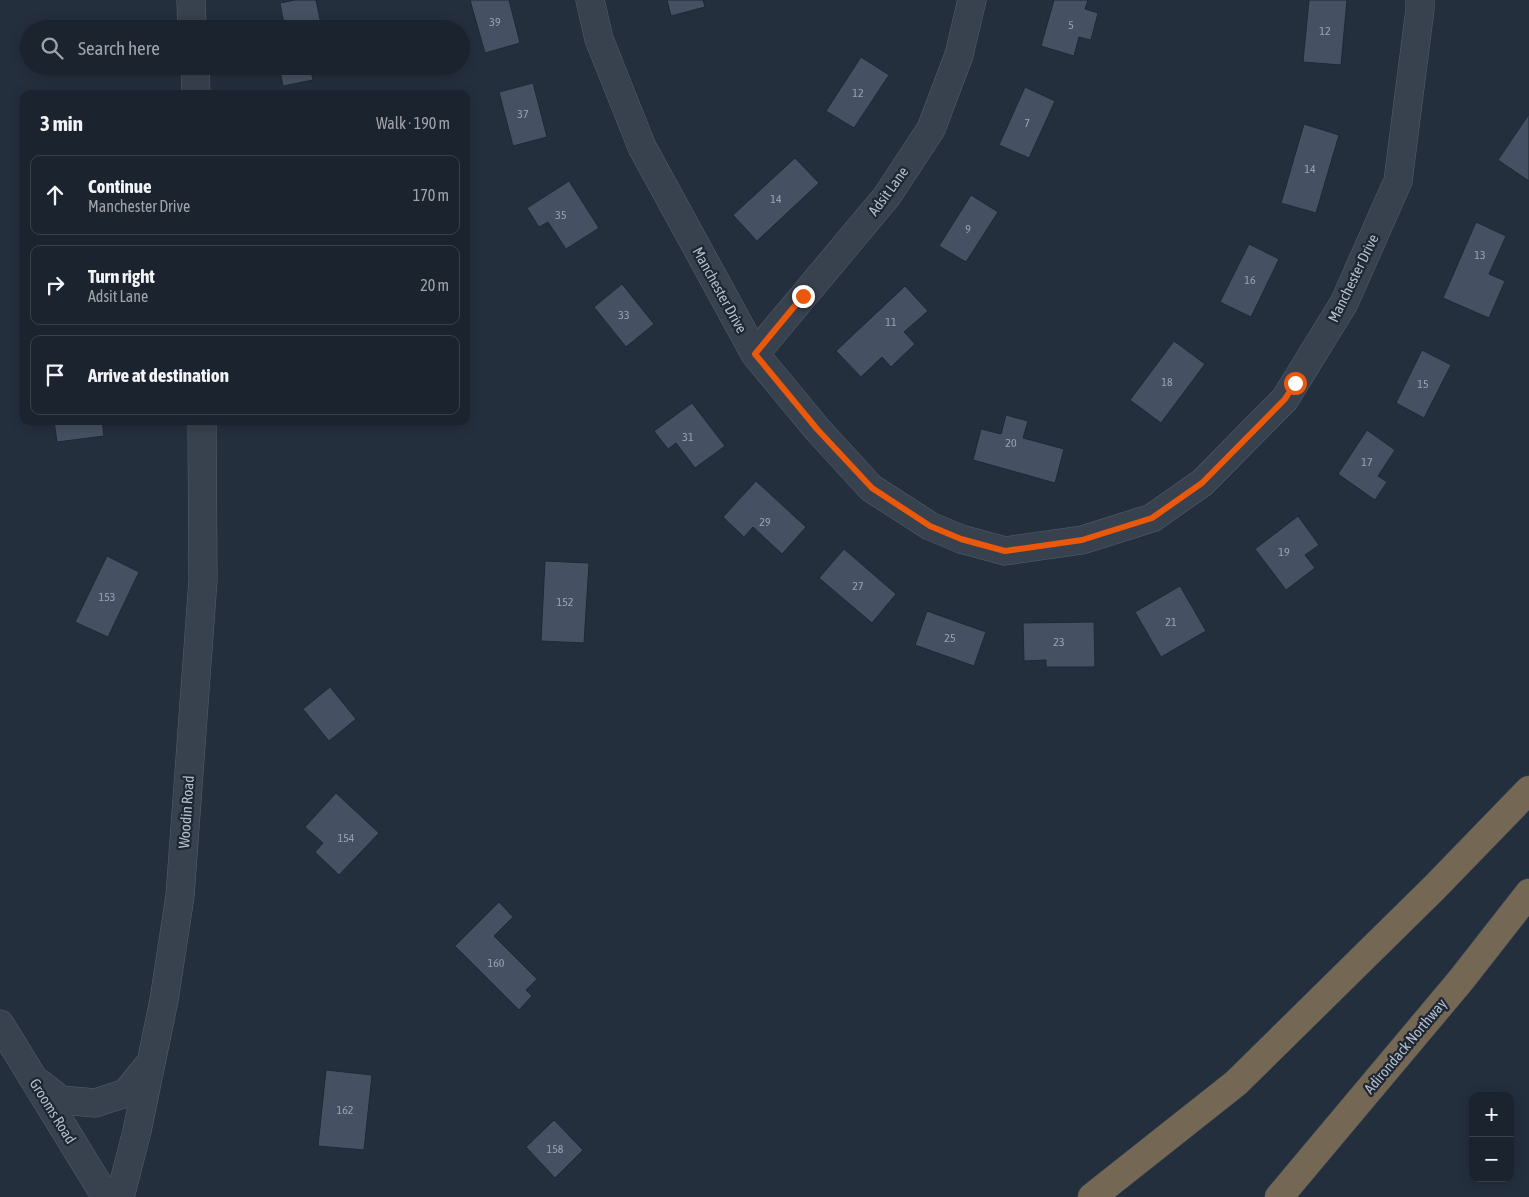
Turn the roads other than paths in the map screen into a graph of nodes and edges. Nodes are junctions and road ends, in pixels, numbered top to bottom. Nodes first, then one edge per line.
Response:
1 (191, 0) edge
2 (590, 0) edge
3 (972, 0) edge
4 (1420, 0) edge
5 (192, 20) edge
6 (195, 75) edge
7 (196, 90) edge
8 (755, 354) junction
9 (202, 425) edge
10 (1529, 790) edge
11 (1529, 893) edge
12 (0, 1024) edge
13 (150, 1063) junction
14 (32, 1078) junction
15 (106, 1197) edge
16 (120, 1197) edge
17 (1092, 1197) edge
18 (1279, 1197) edge

1 - 5 street
2 - 8 street, Manchester Drive
3 - 8 street, Adsit Lane
4 - 8 street, Manchester Drive
6 - 7 street
9 - 13 street, Woodin Road
10 - 17 highway
11 - 18 highway, Adirondack Northway
12 - 14 street, Grooms Road
13 - 14 street
13 - 16 street, Woodin Road
14 - 15 street, Grooms Road

